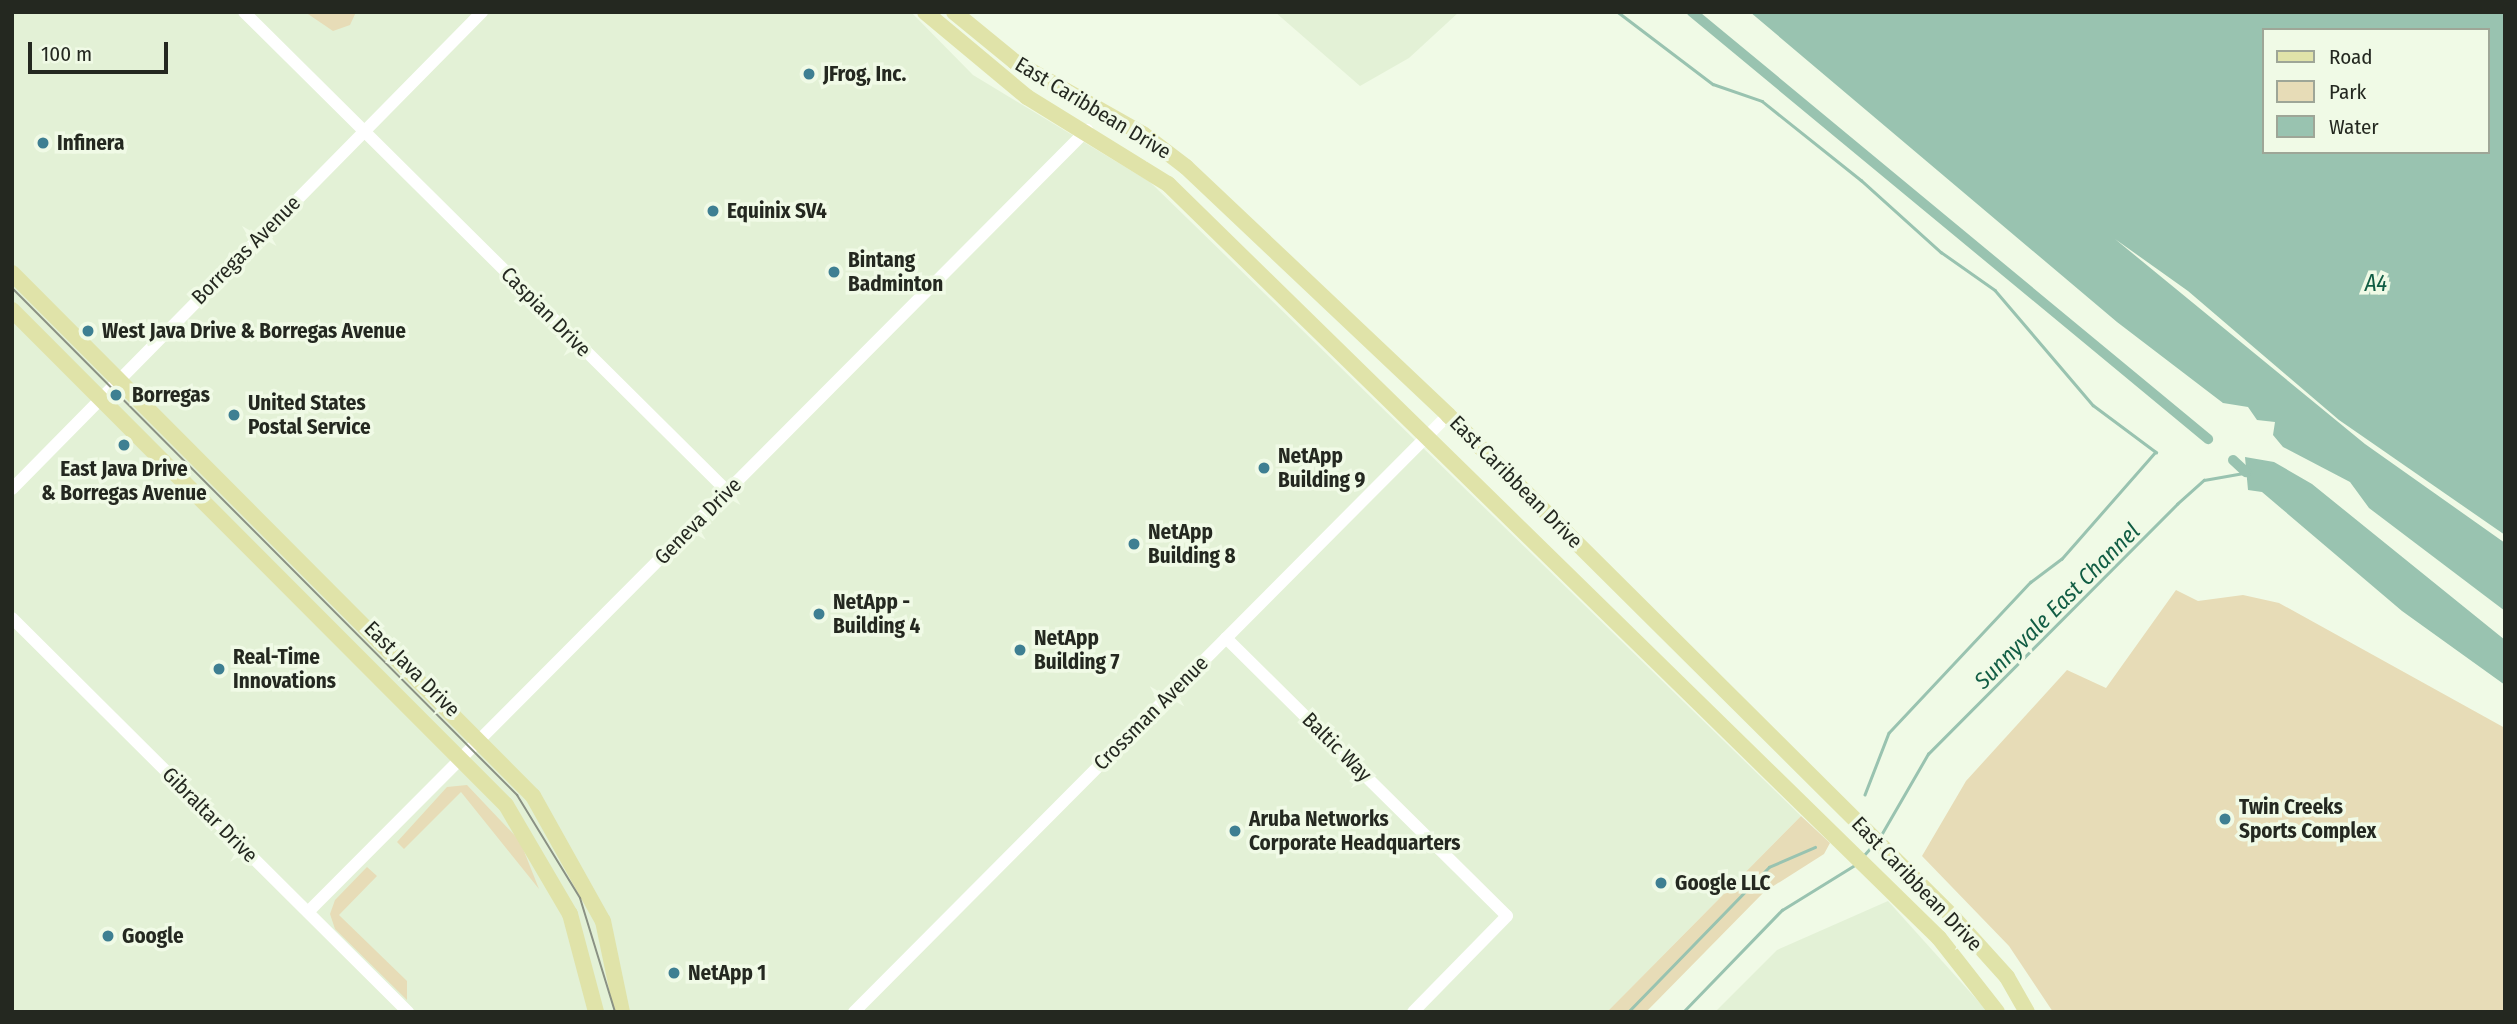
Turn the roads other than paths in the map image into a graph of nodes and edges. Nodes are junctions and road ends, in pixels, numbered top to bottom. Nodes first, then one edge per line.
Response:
1 (244, 12) edge
2 (482, 12) edge
3 (925, 12) edge
4 (954, 12) edge
5 (1087, 130) junction
6 (364, 132) junction
7 (12, 272) edge
8 (12, 310) edge
9 (120, 379) junction
10 (101, 399) junction
11 (1448, 415) junction
12 (1427, 437) junction
13 (12, 489) edge
14 (728, 492) junction
15 (12, 618) edge
16 (1226, 638) junction
17 (481, 738) junction
18 (463, 757) junction
19 (308, 912) junction
20 (408, 1012) edge
21 (596, 1012) edge
22 (622, 1012) edge
23 (853, 1012) edge
24 (1412, 1012) edge
25 (1997, 1012) edge
26 (2027, 1012) edge

1 - 6 street, Caspian Drive
2 - 6 street, Borregas Avenue
3 - 5 main road, East Caribbean Drive
4 - 11 main road, East Caribbean Drive
5 - 12 main road, East Caribbean Drive
5 - 14 street, Geneva Drive
6 - 9 street, Borregas Avenue
6 - 14 street, Caspian Drive
7 - 9 main road, East Java Drive
8 - 10 main road, East Java Drive
9 - 10 street, Borregas Avenue
9 - 17 main road, East Java Drive
10 - 13 street, Borregas Avenue
10 - 18 main road, East Java Drive
11 - 12 street, Crossman Avenue
11 - 26 main road, East Caribbean Drive
12 - 16 street, Crossman Avenue
12 - 25 main road, East Caribbean Drive
14 - 17 street, Geneva Drive
15 - 19 street, Gibraltar Drive
16 - 23 street, Crossman Avenue
16 - 24 street, Baltic Way
17 - 18 street, Geneva Drive
17 - 22 main road, East Java Drive
18 - 19 street, Geneva Drive
18 - 21 main road, East Java Drive
19 - 20 street, Gibraltar Drive

